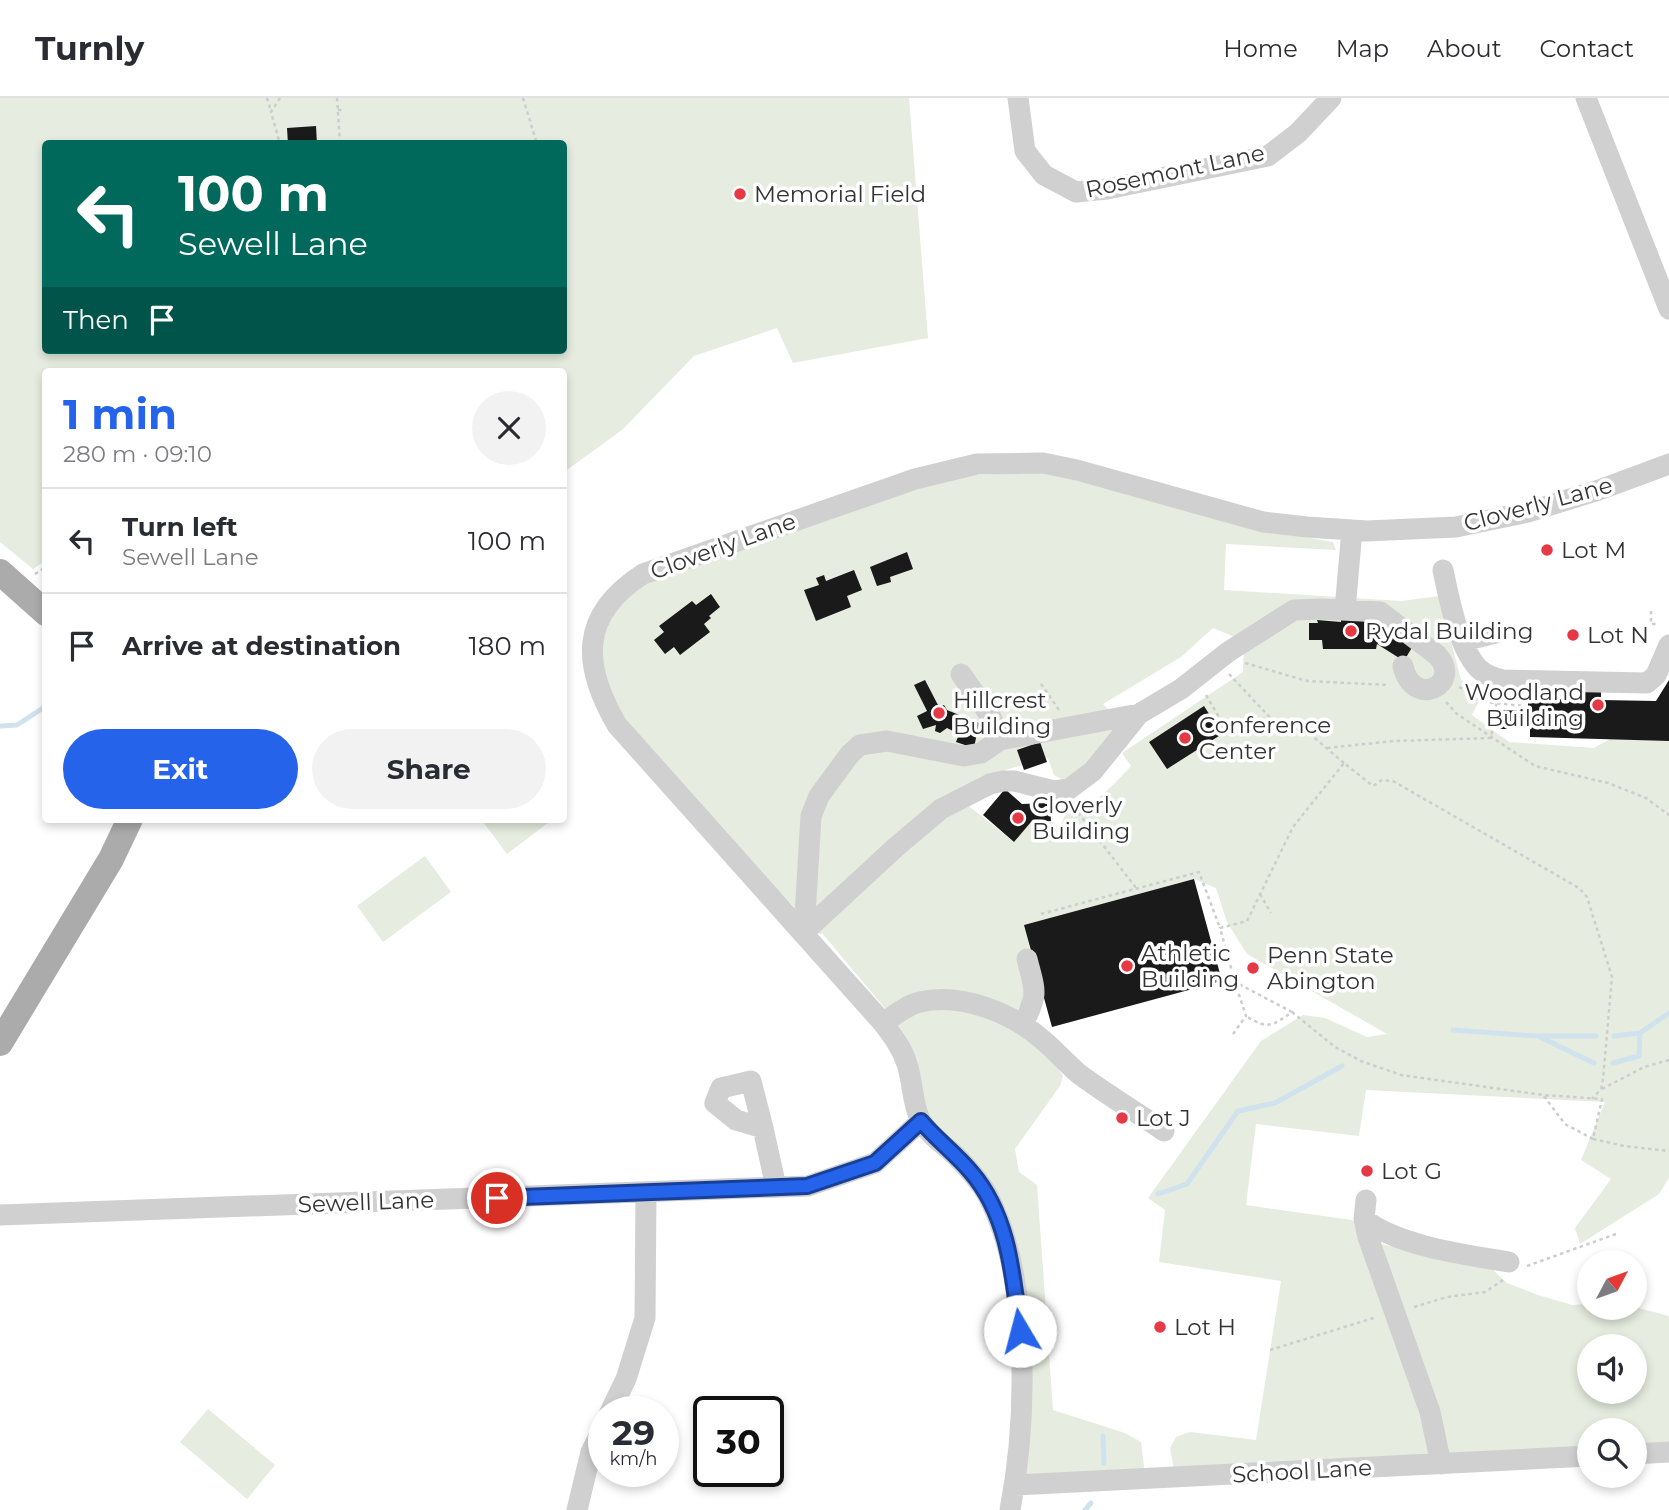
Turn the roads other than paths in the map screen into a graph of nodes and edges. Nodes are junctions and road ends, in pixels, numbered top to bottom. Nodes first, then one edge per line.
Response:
1 (1018, 98) edge
2 (1331, 98) edge
3 (1586, 98) edge
4 (1669, 309) edge
5 (1669, 464) edge
6 (1352, 530) junction
7 (1443, 570) dead end
8 (0, 572) edge
9 (42, 609) edge
10 (1346, 610) junction
11 (1496, 633) dead end
12 (1463, 641) junction
13 (1669, 645) edge
14 (1403, 666) dead end
15 (961, 674) dead end
16 (1139, 714) junction
17 (1000, 740) junction
18 (128, 823) edge
19 (804, 932) junction
20 (1027, 959) dead end
21 (883, 1023) junction
22 (1023, 1024) junction
23 (0, 1043) edge
24 (921, 1121) junction
25 (763, 1128) dead end
26 (1164, 1131) dead end
27 (776, 1187) junction
28 (646, 1193) junction
29 (0, 1215) edge
30 (1514, 1268) road end
31 (618, 1396) edge
32 (1669, 1452) edge
33 (1647, 1453) edge
34 (1577, 1457) edge
35 (1441, 1464) junction
36 (588, 1467) edge
37 (1015, 1486) junction
38 (577, 1510) edge
39 (1010, 1510) edge

1 - 2 street, Rosemont Lane
3 - 4 street
5 - 6 street, Cloverly Lane
6 - 10 street
6 - 19 street, Cloverly Lane
7 - 12 street
8 - 9 main road
10 - 14 street
10 - 16 street
11 - 12 street
12 - 13 street
15 - 17 street
16 - 17 street
16 - 19 street
17 - 19 street
18 - 23 main road
19 - 21 street, Cloverly Lane
20 - 22 street
21 - 22 street
21 - 24 street, Cloverly Lane
22 - 26 street
24 - 27 street, Sewell Lane
24 - 37 street, Cloverly Lane
25 - 27 street
27 - 28 street, Sewell Lane
28 - 29 street, Sewell Lane
28 - 31 street
30 - 35 street
32 - 33 street
34 - 35 street, School Lane
35 - 37 street, School Lane
36 - 38 street
37 - 39 street, Cloverly Lane

